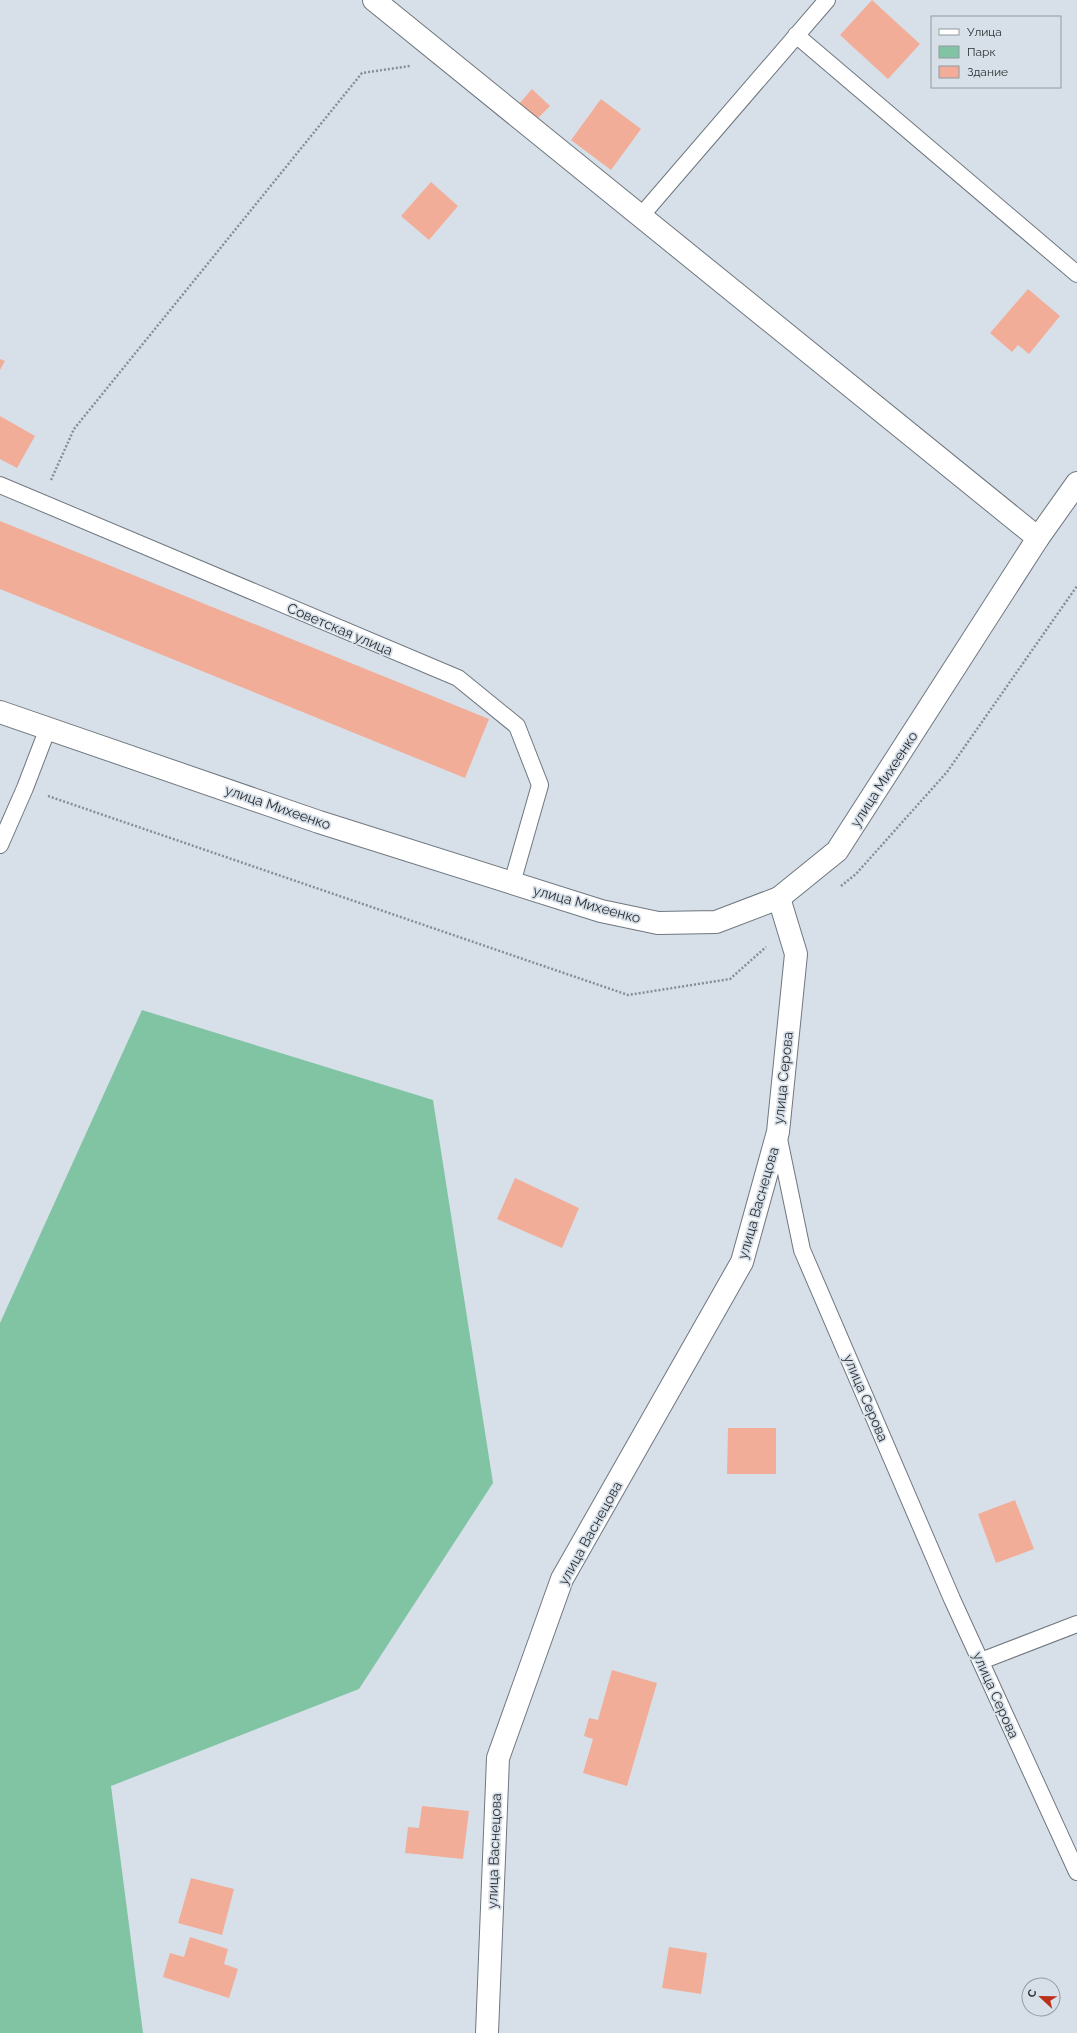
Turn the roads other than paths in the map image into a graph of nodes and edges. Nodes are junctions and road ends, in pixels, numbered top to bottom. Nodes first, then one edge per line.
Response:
1 (374, 0) edge
2 (827, 0) edge
3 (796, 35) junction
4 (640, 217) junction
5 (1077, 274) edge
6 (1077, 483) edge
7 (0, 485) edge
8 (1038, 538) junction
9 (0, 712) edge
10 (48, 728) junction
11 (0, 845) edge
12 (512, 883) junction
13 (780, 898) junction
14 (778, 1132) junction
15 (1077, 1624) edge
16 (981, 1660) junction
17 (1077, 1872) edge
18 (487, 2033) edge

1 - 4 street
2 - 3 lane
3 - 4 lane
3 - 5 lane
4 - 8 street
6 - 8 street, улица Михеенко
7 - 12 lane, Советская улица
8 - 13 street, улица Михеенко
9 - 10 street, улица Михеенко
10 - 11 lane
10 - 12 street, улица Михеенко
12 - 13 street, улица Михеенко
13 - 14 street, улица Серова
14 - 16 lane, улица Серова
14 - 18 street, улица Васнецова
15 - 16 lane
16 - 17 lane, улица Серова

